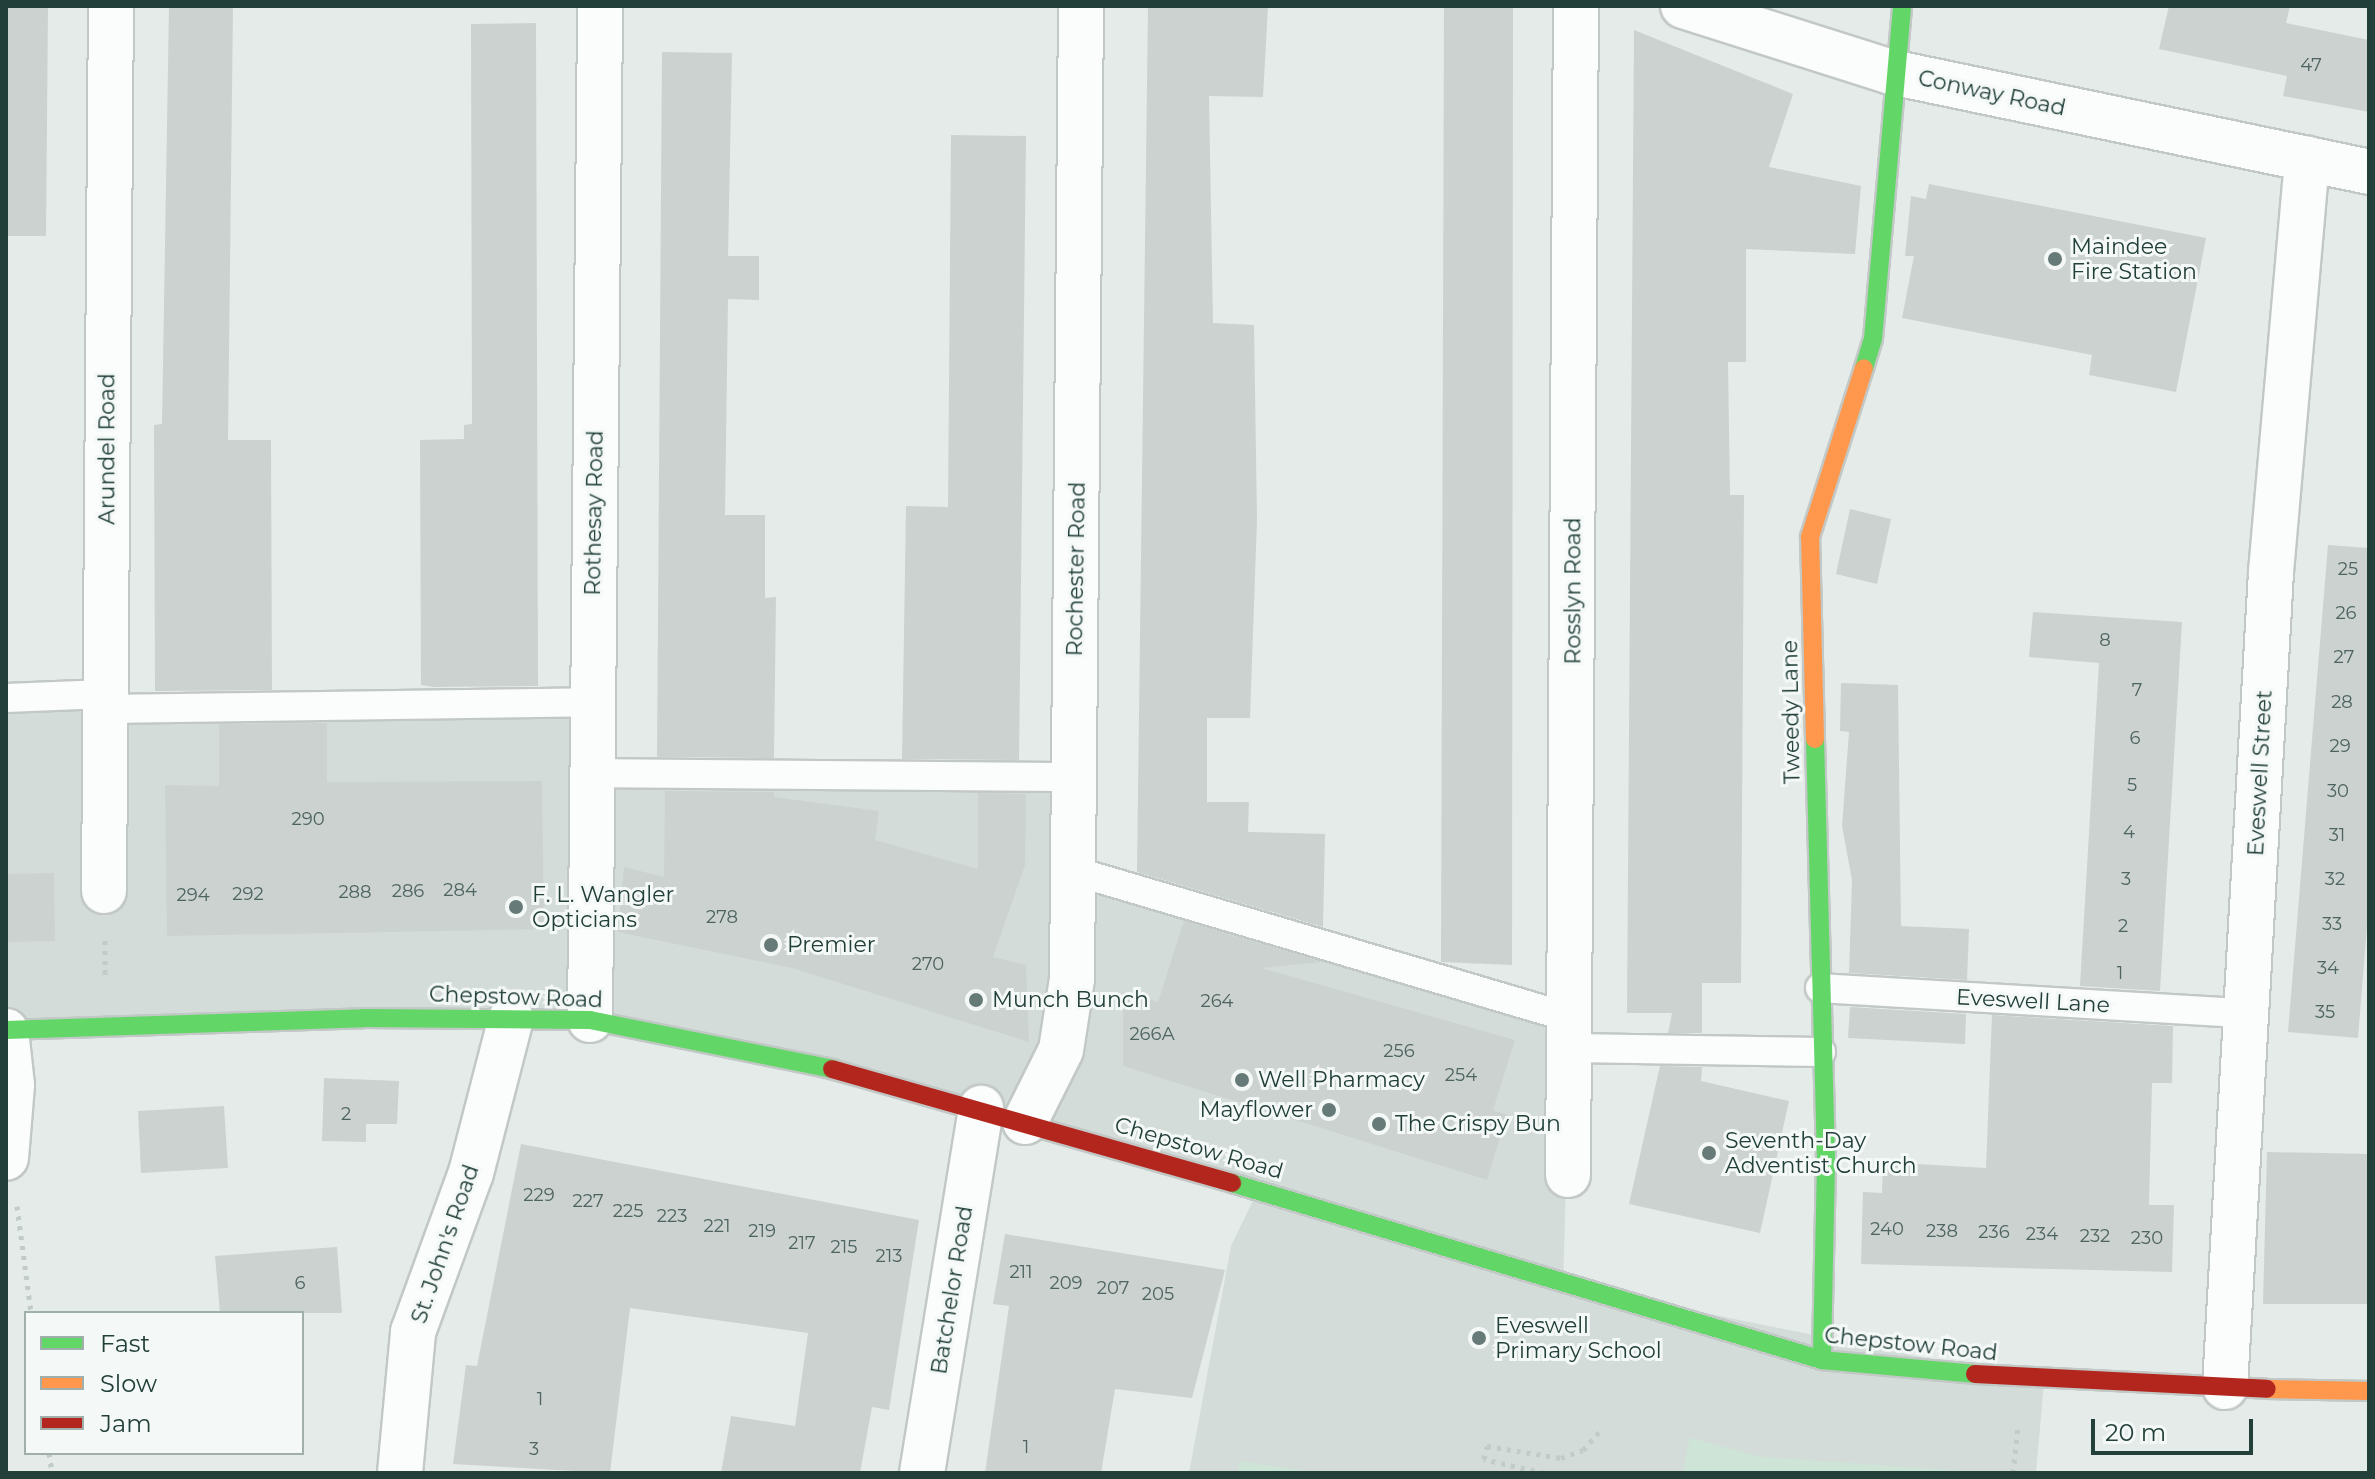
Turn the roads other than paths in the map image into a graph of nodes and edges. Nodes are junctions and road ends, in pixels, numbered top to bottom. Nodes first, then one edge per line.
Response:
1 (111, 6) edge
2 (600, 6) edge
3 (1081, 6) edge
4 (1576, 6) edge
5 (1683, 6) edge
6 (1902, 6) edge
7 (1891, 72) junction
8 (2307, 159) junction
9 (2369, 172) edge
10 (6, 698) edge
11 (105, 702) junction
12 (592, 702) junction
13 (594, 773) junction
14 (1074, 777) junction
15 (1074, 871) junction
16 (104, 891) dead end
17 (1820, 988) junction
18 (2246, 1013) junction
19 (511, 1018) junction
20 (590, 1020) junction
21 (6, 1031) edge
22 (1571, 1033) junction
23 (1821, 1052) junction
24 (981, 1108) junction
25 (1025, 1122) junction
26 (8, 1152) edge
27 (1568, 1175) dead end
28 (1822, 1360) junction
29 (2225, 1387) junction
30 (2369, 1391) edge
31 (400, 1473) edge
32 (922, 1473) edge

1 - 11 street, Arundel Road
2 - 12 street, Rothesay Road
3 - 14 street, Rochester Road
4 - 22 street, Rosslyn Road
5 - 7 street, Conway Road
6 - 7 main road, Tweedy Lane
7 - 8 street, Conway Road
7 - 17 main road, Tweedy Lane
8 - 9 street, Conway Road
8 - 18 street, Eveswell Street
10 - 11 lane
11 - 12 lane
11 - 16 street, Arundel Road
12 - 13 street, Rothesay Road
13 - 14 lane
13 - 20 street, Rothesay Road
14 - 15 street, Rochester Road
15 - 22 lane
15 - 25 street, Rochester Road
17 - 18 lane, Eveswell Lane
17 - 23 main road, Tweedy Lane
18 - 29 street, Eveswell Street
19 - 20 main road, Chepstow Road
19 - 21 main road, Chepstow Road
19 - 31 street, St. John's Road
20 - 24 main road, Chepstow Road
21 - 26 street
22 - 23 lane
22 - 27 street, Rosslyn Road
23 - 28 main road, Tweedy Lane
24 - 25 main road, Chepstow Road
24 - 32 street, Batchelor Road
25 - 28 main road, Chepstow Road
28 - 29 main road, Chepstow Road
29 - 30 main road, Chepstow Road

